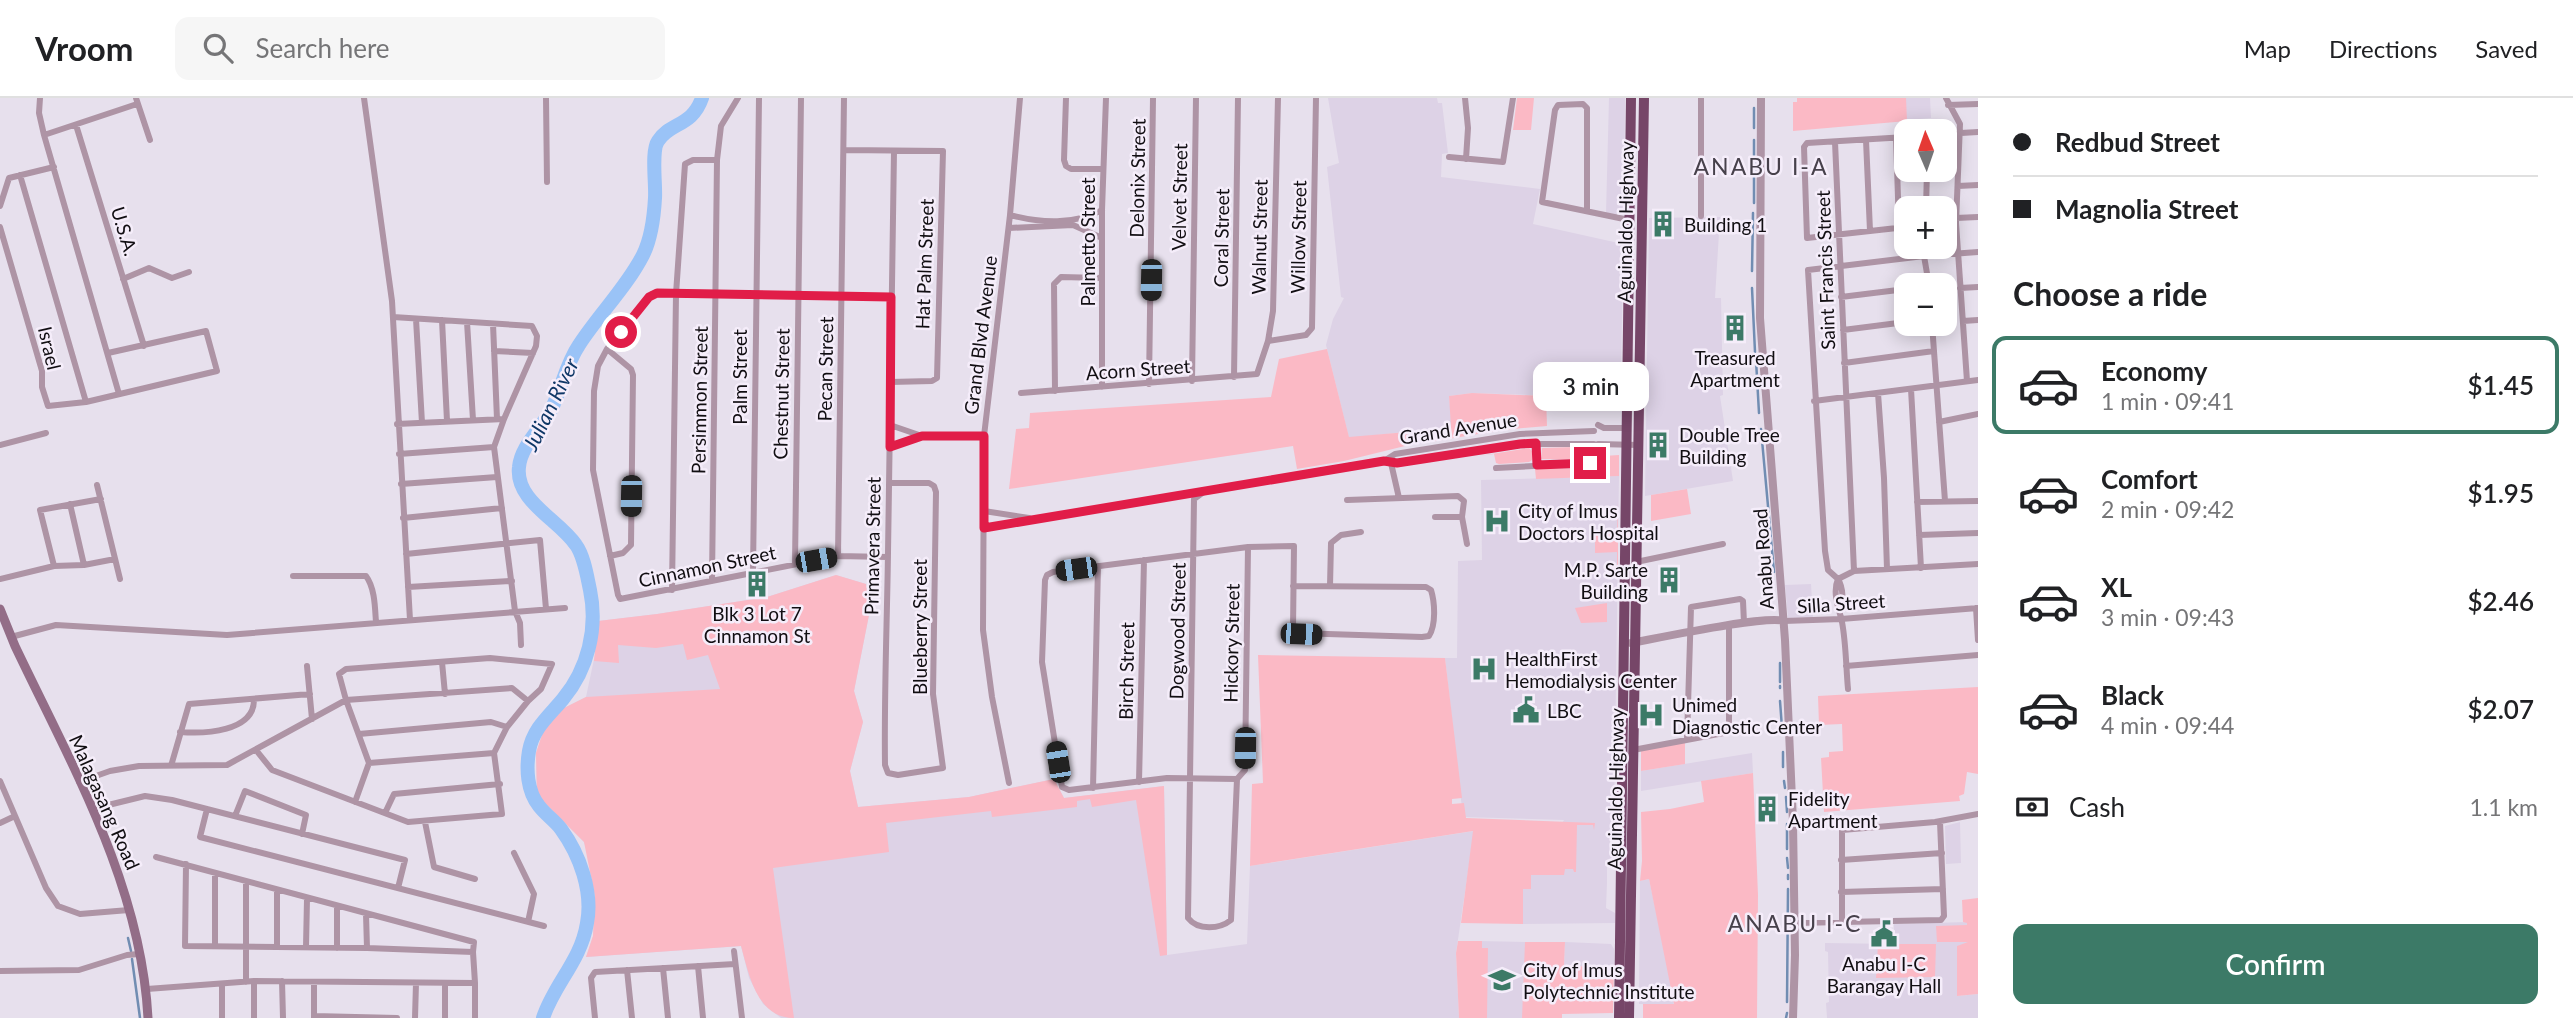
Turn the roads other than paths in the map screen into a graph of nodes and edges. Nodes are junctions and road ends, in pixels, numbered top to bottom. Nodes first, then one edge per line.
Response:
1 (40, 98) edge
2 (364, 98) edge
3 (546, 98) edge
4 (738, 98) edge
5 (759, 98) edge
6 (801, 98) edge
7 (844, 98) edge
8 (1020, 98) edge
9 (1066, 98) edge
10 (1106, 98) edge
11 (1153, 98) edge
12 (1196, 98) edge
13 (1238, 98) edge
14 (1278, 98) edge
15 (1316, 98) edge
16 (1465, 98) edge
17 (1513, 98) edge
18 (1631, 98) edge
19 (1644, 98) edge
20 (1701, 98) edge
21 (1761, 98) edge
22 (136, 101) edge
23 (1947, 102) edge
24 (1978, 104) edge
25 (76, 125) junction
26 (1978, 132) edge
27 (1957, 133) edge
28 (1960, 133) junction
29 (44, 135) junction
30 (1894, 137) edge
31 (150, 140) dead end
32 (1866, 140) junction
33 (1835, 142) junction
34 (844, 150) junction
35 (894, 151) junction
36 (1449, 157) dead end
37 (1466, 159) junction
38 (717, 160) junction
39 (54, 167) junction
40 (1103, 169) junction
41 (20, 175) junction
42 (547, 182) dead end
43 (1978, 185) edge
44 (1958, 187) junction
45 (1957, 202) edge
46 (0, 206) edge
47 (1102, 210) junction
48 (1587, 211) junction
49 (1010, 215) junction
50 (1701, 216) dead end
51 (1978, 217) edge
52 (1957, 218) edge
53 (1629, 220) junction
54 (1058, 223) junction
55 (0, 227) edge
56 (1009, 228) junction
57 (1894, 228) edge
58 (1870, 231) junction
59 (1839, 235) junction
60 (1102, 239) junction
61 (1978, 252) edge
62 (1957, 254) joint
63 (1896, 259) edge
64 (1840, 265) junction
65 (189, 272) dead end
66 (1102, 278) junction
67 (123, 279) junction
68 (1978, 287) edge
69 (1960, 288) junction
70 (1894, 290) edge
71 (676, 294) junction
72 (716, 294) junction
73 (755, 295) junction
74 (798, 296) junction
75 (841, 297) junction
76 (891, 297) junction
77 (1841, 297) junction
78 (393, 317) junction
79 (416, 318) junction
80 (442, 320) junction
81 (1978, 320) edge
82 (1962, 321) junction
83 (467, 322) junction
84 (493, 324) junction
85 (1894, 324) edge
86 (1843, 330) junction
87 (1933, 336) edge
88 (1268, 341) junction
89 (144, 346) junction
90 (607, 349) junction
91 (494, 351) junction
92 (1934, 351) junction
93 (108, 353) junction
94 (533, 353) junction
95 (1844, 363) junction
96 (1257, 374) joint
97 (1234, 377) junction
98 (1978, 380) edge
99 (1192, 381) junction
100 (1967, 381) junction
101 (890, 382) junction
102 (1149, 384) junction
103 (1937, 386) junction
104 (1102, 387) junction
105 (1911, 389) junction
106 (1055, 391) junction
107 (1021, 393) dead end
108 (1878, 393) junction
109 (119, 394) junction
110 (1846, 397) junction
111 (1814, 401) junction
112 (86, 402) junction
113 (1978, 414) edge
114 (500, 419) junction
115 (473, 420) junction
116 (447, 421) junction
117 (1939, 422) junction
118 (422, 423) junction
119 (397, 424) junction
120 (890, 425) junction
121 (1627, 428) junction
122 (46, 433) dead end
123 (1536, 433) junction
124 (922, 436) junction
125 (984, 436) junction
126 (1536, 443) junction
127 (1451, 444) junction
128 (0, 445) edge
129 (1627, 445) junction
130 (1639, 446) junction
131 (494, 447) junction
132 (890, 447) junction
133 (399, 454) junction
134 (1452, 454) junction
135 (1388, 462) junction
136 (1590, 463) dead end
137 (1537, 465) junction
138 (1496, 468) dead end
139 (497, 478) junction
140 (889, 482) junction
141 (401, 484) junction
142 (97, 485) dead end
143 (1205, 491) junction
144 (1399, 498) junction
145 (101, 499) junction
146 (1347, 500) dead end
147 (1945, 501) junction
148 (1978, 501) edge
149 (1917, 502) junction
150 (70, 505) junction
151 (502, 508) junction
152 (984, 511) junction
153 (1435, 517) dead end
154 (1462, 517) junction
155 (1038, 518) junction
156 (403, 519) junction
157 (984, 528) junction
158 (1361, 532) dead end
159 (1978, 533) edge
160 (1919, 535) junction
161 (508, 542) junction
162 (1467, 544) dead end
163 (1723, 544) dead end
164 (1248, 547) junction
165 (1194, 553) junction
166 (406, 554) junction
167 (610, 556) junction
168 (838, 556) junction
169 (888, 557) junction
170 (115, 559) junction
171 (1144, 560) junction
172 (1636, 562) junction
173 (795, 564) junction
174 (1978, 564) edge
175 (54, 565) junction
176 (84, 565) junction
177 (1098, 566) junction
178 (1921, 568) junction
179 (1887, 569) junction
180 (1854, 571) junction
181 (753, 572) junction
182 (293, 576) dead end
183 (0, 579) edge
184 (120, 579) dead end
185 (1839, 579) junction
186 (512, 581) junction
187 (712, 581) junction
188 (1293, 586) junction
189 (1330, 586) junction
190 (408, 587) junction
191 (672, 590) junction
192 (565, 608) dead end
193 (1977, 608) edge
194 (0, 609) edge
195 (546, 609) junction
196 (515, 611) junction
197 (1842, 619) junction
198 (410, 620) junction
199 (1784, 621) junction
200 (376, 623) junction
201 (1744, 624) junction
202 (1729, 626) junction
203 (1690, 633) junction
204 (11, 637) junction
205 (1978, 640) edge
206 (1629, 643) junction
207 (521, 645) dead end
208 (1978, 655) edge
209 (442, 662) junction
210 (307, 666) dead end
211 (1846, 666) junction
212 (1848, 688) dead end
213 (310, 694) junction
214 (445, 694) junction
215 (254, 699) junction
216 (346, 700) junction
217 (528, 701) junction
218 (312, 719) junction
219 (507, 727) junction
220 (180, 732) junction
221 (359, 734) junction
222 (1687, 739) junction
223 (256, 750) junction
224 (1633, 750) junction
225 (494, 753) junction
226 (369, 763) junction
227 (171, 766) junction
228 (888, 773) joint
229 (1190, 778) junction
230 (1237, 779) junction
231 (0, 780) edge
232 (79, 782) junction
233 (1139, 782) junction
234 (1009, 783) dead end
235 (499, 784) junction
236 (1093, 788) junction
237 (355, 802) junction
238 (92, 809) junction
239 (207, 809) junction
240 (384, 813) junction
241 (1978, 814) edge
242 (15, 816) junction
243 (235, 816) junction
244 (0, 822) edge
245 (425, 822) junction
246 (1940, 822) junction
247 (302, 834) junction
248 (514, 853) dead end
249 (1941, 853) junction
250 (156, 858) dead end
251 (1841, 860) junction
252 (186, 864) junction
253 (215, 874) junction
254 (475, 879) dead end
255 (246, 882) junction
256 (398, 888) junction
257 (1943, 889) junction
258 (277, 891) junction
259 (1841, 892) junction
260 (307, 899) junction
261 (337, 906) junction
262 (129, 910) junction
263 (366, 914) junction
264 (528, 922) junction
265 (1842, 922) junction
266 (1795, 923) junction
267 (544, 926) dead end
268 (215, 946) junction
269 (246, 947) junction
270 (277, 947) junction
271 (306, 947) junction
272 (337, 948) junction
273 (367, 948) junction
274 (734, 951) dead end
275 (473, 952) junction
276 (139, 954) junction
277 (735, 964) junction
278 (698, 966) junction
279 (663, 968) junction
280 (627, 970) junction
281 (0, 971) edge
282 (250, 981) junction
283 (282, 981) junction
284 (314, 982) junction
285 (416, 983) junction
286 (445, 983) junction
287 (475, 984) junction
288 (222, 985) junction
289 (147, 989) junction
290 (314, 1017) edge
291 (148, 1018) edge
292 (222, 1018) edge
293 (254, 1018) edge
294 (283, 1018) edge
295 (397, 1018) edge
296 (415, 1018) edge
297 (445, 1018) edge
298 (475, 1018) edge
299 (595, 1018) edge
300 (632, 1018) edge
301 (668, 1018) edge
302 (703, 1018) edge
303 (741, 1018) edge
304 (1619, 1018) edge
305 (1629, 1018) edge
306 (1793, 1018) edge

1 - 29 street
2 - 78 street
3 - 42 street
4 - 38 street, Persimmon Street
5 - 73 street, Palm Street
6 - 74 street, Chestnut Street
7 - 34 street, Pecan Street
8 - 49 street, Grand Blvd Avenue
9 - 40 street
10 - 40 street, Palmetto Street
11 - 102 street, Delonix Street
12 - 99 street, Velvet Street
13 - 97 street, Coral Street
14 - 88 street, Walnut Street
15 - 88 street, Willow Street
16 - 37 street
17 - 37 street
18 - 53 highway, Aguinaldo Highway
19 - 130 highway, Aguinaldo Highway
20 - 50 street
21 - 199 street, Anabu Road
22 - 25 street
22 - 31 street
23 - 24 street
23 - 28 street
25 - 29 street
25 - 67 street, U.S.A.
26 - 28 street
27 - 28 street
28 - 44 street
29 - 39 street
30 - 32 street
32 - 33 street
32 - 58 street
33 - 59 street, Saint Francis Street
33 - 59 street
34 - 35 street
34 - 75 street, Pecan Street
35 - 76 street, Primavera Street
35 - 101 street, Hat Palm Street
36 - 37 street
38 - 71 street
38 - 72 street, Persimmon Street
39 - 41 street
39 - 93 street
40 - 47 street, Palmetto Street
41 - 46 street
41 - 112 street
43 - 44 street
44 - 45 street
47 - 54 street
47 - 60 street, Palmetto Street
48 - 48 street
48 - 53 street
49 - 54 street
49 - 56 street, Grand Blvd Avenue
51 - 52 street
53 - 121 highway, Aguinaldo Highway
54 - 56 street
54 - 60 street
55 - 112 street, Israel
56 - 125 street, Grand Blvd Avenue
57 - 58 street
58 - 59 street
59 - 64 street, Saint Francis Street
60 - 66 street, Palmetto Street
61 - 62 street
62 - 69 street
63 - 64 street
64 - 77 street, Saint Francis Street
64 - 111 street
65 - 67 street
66 - 104 street, Palmetto Street
66 - 106 street
67 - 89 street, U.S.A.
68 - 69 street
69 - 82 street
70 - 77 street
71 - 72 street
71 - 90 street
71 - 191 street
72 - 73 street
72 - 187 street, Persimmon Street
73 - 74 street
73 - 181 street, Palm Street
74 - 75 street
74 - 173 street, Chestnut Street
75 - 76 street
75 - 168 street, Pecan Street
76 - 101 street, Primavera Street
77 - 86 street, Saint Francis Street
78 - 79 street
78 - 119 street
79 - 80 street
79 - 118 street
80 - 83 street
80 - 116 street
81 - 82 street
82 - 100 street
83 - 84 street
83 - 115 street
84 - 91 street
84 - 94 street
85 - 86 street
86 - 95 street, Saint Francis Street
87 - 92 street
88 - 96 street, Walnut Street
89 - 93 street
89 - 109 street, Israel
90 - 167 street
90 - 167 street
91 - 94 street
91 - 114 street
92 - 95 street
92 - 103 street
93 - 109 street
94 - 114 street
95 - 110 street, Saint Francis Street
96 - 97 street, Acorn Street
97 - 99 street, Acorn Street
98 - 100 street
99 - 102 street, Acorn Street
100 - 103 street
101 - 120 street, Primavera Street
102 - 104 street, Acorn Street
103 - 105 street
103 - 117 street
104 - 106 street, Acorn Street
105 - 108 street
105 - 149 street
106 - 107 street, Acorn Street
108 - 110 street
108 - 179 street
109 - 112 street, Israel
110 - 111 street
110 - 180 street, Saint Francis Street
111 - 185 street
113 - 117 street
114 - 115 street
114 - 131 street
115 - 116 street
116 - 118 street
117 - 147 street
118 - 119 street
119 - 133 street
120 - 124 street
120 - 132 street, Primavera Street
121 - 123 street, Grand Avenue
121 - 129 highway, Aguinaldo Highway
122 - 128 street
123 - 126 street
123 - 127 street, Grand Avenue
124 - 125 street
124 - 132 street
125 - 152 street, Grand Blvd Avenue
126 - 129 street, Grand Avenue
126 - 134 street, Grand Avenue
126 - 137 street
127 - 134 street
127 - 135 street, Grand Avenue
129 - 130 street, Grand Avenue
129 - 206 highway, Aguinaldo Highway
130 - 172 highway, Aguinaldo Highway
131 - 133 street
131 - 139 street
132 - 140 street, Primavera Street
133 - 141 street
134 - 135 street, Grand Avenue
135 - 143 street, Grand Avenue
135 - 144 street
136 - 137 street
137 - 138 street
139 - 141 street
139 - 151 street
140 - 169 street, Primavera Street
140 - 228 street, Blueberry Street
141 - 156 street
142 - 145 street
143 - 155 street, Grand Avenue
143 - 165 street, Dogwood Street
144 - 146 street
144 - 154 street
145 - 150 street
145 - 170 street
147 - 148 street
147 - 149 street
149 - 160 street
150 - 175 street
150 - 176 street
151 - 156 street
151 - 161 street
152 - 155 street, Grand Avenue
152 - 157 street, Grand Blvd Avenue
153 - 154 street
154 - 162 street
155 - 157 street, Grand Avenue
156 - 166 street
157 - 234 street, Grand Blvd Avenue
158 - 189 street
159 - 160 street
160 - 178 street
161 - 166 street
161 - 186 street
161 - 195 street
163 - 172 street
164 - 165 street
164 - 188 street
164 - 230 street, Hickory Street
165 - 171 street
165 - 229 street, Dogwood Street
166 - 190 street
167 - 191 street, Cinnamon Street
168 - 169 street, Cinnamon Street
168 - 173 street, Cinnamon Street
169 - 228 street, Primavera Street
170 - 176 street
170 - 184 street
171 - 177 street
171 - 233 street, Birch Street
172 - 206 highway, Aguinaldo Highway
173 - 181 street, Cinnamon Street
174 - 178 street
175 - 176 street
175 - 183 street
177 - 236 street
177 - 236 street
178 - 179 street
179 - 180 street
180 - 185 street
181 - 187 street, Cinnamon Street
182 - 200 street
185 - 197 street
186 - 190 street
186 - 196 street
187 - 191 street, Cinnamon Street
188 - 189 street
188 - 189 street
190 - 198 street
192 - 195 street
193 - 197 street, Silla Street
193 - 205 street
194 - 204 main road, Malagasang Road
195 - 196 street
196 - 198 street
196 - 207 street
197 - 199 street, Silla Street
197 - 211 street
198 - 200 street
199 - 201 street, Silla Street
199 - 266 street, Anabu Road
200 - 204 street
201 - 202 street, Silla Street
201 - 203 street
202 - 203 street, Silla Street
202 - 222 street
203 - 206 street, Silla Street
203 - 222 street
204 - 232 main road, Malagasang Road
206 - 224 highway, Aguinaldo Highway
206 - 304 highway, Aguinaldo Highway
208 - 211 street
209 - 214 street
209 - 216 street
209 - 217 street
210 - 213 street
211 - 212 street
213 - 215 street
213 - 218 street
214 - 216 street
214 - 217 street
215 - 220 street
215 - 220 street
216 - 218 street
216 - 221 street
217 - 219 street
218 - 223 street
219 - 221 street
219 - 225 street
220 - 227 street
221 - 226 street
222 - 224 street
223 - 227 street
223 - 237 street
224 - 305 highway, Aguinaldo Highway
225 - 226 street
225 - 235 street
226 - 237 street
227 - 232 street
229 - 230 street
229 - 230 street, Hickory Street
229 - 233 street
231 - 242 street
232 - 238 main road, Malagasang Road
233 - 236 street
235 - 240 street
235 - 245 street
237 - 240 street
238 - 239 street
238 - 262 main road, Malagasang Road
239 - 243 street
239 - 256 street
240 - 245 street
241 - 246 street
242 - 244 street
242 - 262 street
243 - 247 street
243 - 247 street
245 - 254 street
246 - 249 street
246 - 251 street
247 - 256 street
248 - 264 street
249 - 251 street
249 - 257 street
250 - 252 street
251 - 259 street
252 - 253 street
252 - 268 street
253 - 255 street
253 - 268 street
255 - 258 street
255 - 269 street
256 - 264 street
257 - 259 street
257 - 265 street
258 - 260 street
258 - 270 street
259 - 265 street
260 - 261 street
260 - 271 street
261 - 263 street
261 - 272 street
262 - 276 main road, Malagasang Road
263 - 273 street
263 - 275 street
264 - 267 street
265 - 266 street
266 - 306 street, Anabu Road
268 - 269 street
269 - 270 street
269 - 282 street
270 - 271 street
271 - 272 street
272 - 273 street
273 - 275 street
274 - 277 street
275 - 287 street
276 - 281 street
276 - 289 main road, Malagasang Road
277 - 278 street
277 - 303 street
278 - 279 street
278 - 302 street
279 - 280 street
279 - 301 street
280 - 299 street
280 - 300 street
282 - 283 street
282 - 288 street
282 - 293 street
283 - 284 street
283 - 294 street
284 - 285 street
284 - 290 street
285 - 286 street
285 - 296 street
286 - 287 street
286 - 297 street
287 - 298 street
288 - 289 street
288 - 292 street
289 - 291 main road, Malagasang Road
290 - 295 street

